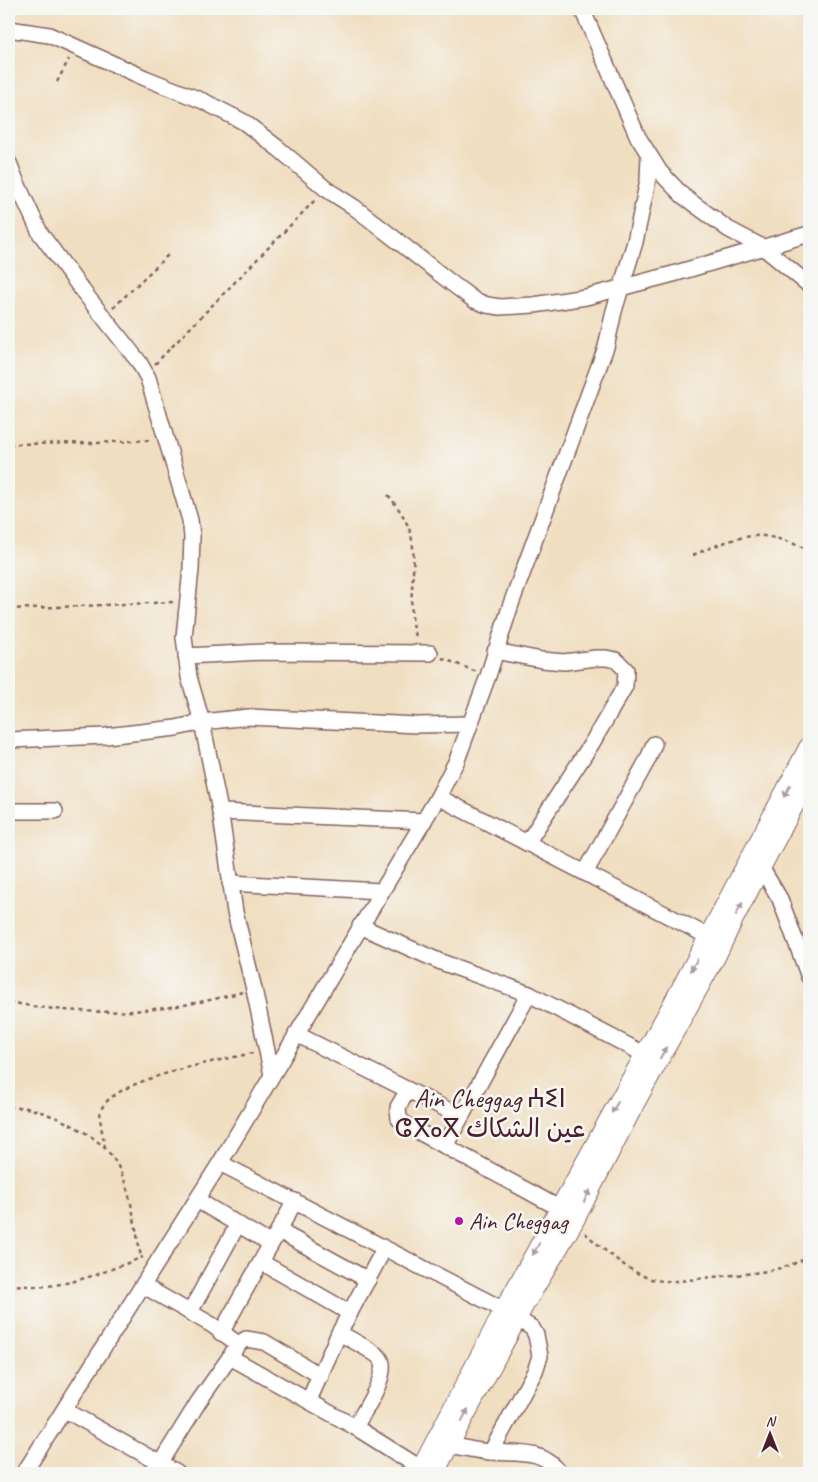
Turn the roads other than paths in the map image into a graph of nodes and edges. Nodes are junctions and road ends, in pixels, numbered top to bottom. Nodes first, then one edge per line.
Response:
1 (582, 9) edge
2 (9, 29) edge
3 (649, 156) junction
4 (9, 163) edge
5 (809, 234) edge
6 (764, 248) junction
7 (809, 285) edge
8 (622, 288) junction
9 (495, 650) junction
10 (430, 652) road end
11 (186, 656) junction
12 (202, 722) junction
13 (470, 724) junction
14 (9, 740) edge
15 (654, 744) dead end
16 (809, 747) edge
17 (809, 777) edge
18 (438, 797) junction
19 (9, 811) edge
20 (55, 811) dead end
21 (220, 812) junction
22 (424, 821) junction
23 (527, 843) junction
24 (762, 869) junction
25 (585, 873) junction
26 (230, 883) junction
27 (381, 891) junction
28 (360, 926) junction
29 (716, 940) junction
30 (809, 977) edge
31 (529, 994) junction
32 (296, 1034) junction
33 (644, 1054) junction
34 (272, 1075) junction
35 (408, 1090) junction
36 (460, 1116) junction
37 (445, 1146) junction
38 (220, 1163) junction
39 (197, 1200) junction
40 (295, 1201) junction
41 (559, 1208) junction
42 (238, 1224) junction
43 (275, 1237) junction
44 (384, 1249) junction
45 (261, 1262) junction
46 (368, 1280) junction
47 (144, 1286) junction
48 (190, 1312) junction
49 (350, 1313) junction
50 (511, 1314) junction
51 (221, 1333) junction
52 (339, 1333) junction
53 (238, 1344) junction
54 (230, 1357) junction
55 (321, 1376) junction
56 (309, 1400) junction
57 (65, 1410) junction
58 (355, 1427) junction
59 (449, 1445) junction
60 (491, 1452) junction
61 (160, 1464) junction
62 (425, 1472) edge
63 (24, 1473) edge
64 (177, 1473) edge
65 (560, 1473) edge

1 - 3 street
2 - 8 street
3 - 6 street
3 - 8 street
4 - 11 street
5 - 6 street
6 - 7 street
6 - 8 street
8 - 9 street
9 - 13 street
9 - 23 street
10 - 11 street
11 - 12 street
12 - 13 street
12 - 14 street
12 - 21 street
13 - 18 street
15 - 25 street
16 -> 29 street
17 - 24 street
18 - 22 street
18 - 23 street
19 - 20 street
21 - 22 street
21 - 26 street
22 - 27 street
23 - 25 street
29 -> 24 street
24 - 30 street
25 - 29 street
26 - 27 street
26 - 34 street
27 - 28 street
28 - 31 street
28 - 32 street
29 -> 33 street
50 -> 29 street
31 - 33 street
31 - 36 street
32 - 34 street
32 - 35 street
33 -> 41 street
34 - 38 street
35 - 36 street
35 - 37 street
36 - 37 street
37 - 41 street
38 - 39 street
38 - 40 street
39 - 42 street
39 - 47 street
40 - 43 street
40 - 44 street
41 -> 50 street
42 - 43 street
42 - 48 street
43 - 45 street
43 - 46 street
44 - 46 street
44 - 50 street
45 - 49 street
45 - 51 street
46 - 49 street
47 - 48 street
47 - 57 street
48 - 51 street
49 - 52 street
59 -> 50 street
50 - 60 street
50 - 62 street
51 - 53 street
52 - 55 street
52 - 58 street
53 - 54 street
53 - 55 street
54 - 56 street
54 - 61 street
55 - 56 street
56 - 58 street
57 - 61 street
57 - 63 street
58 - 62 street
59 - 60 street
59 - 62 street
60 - 65 street
61 - 64 street

